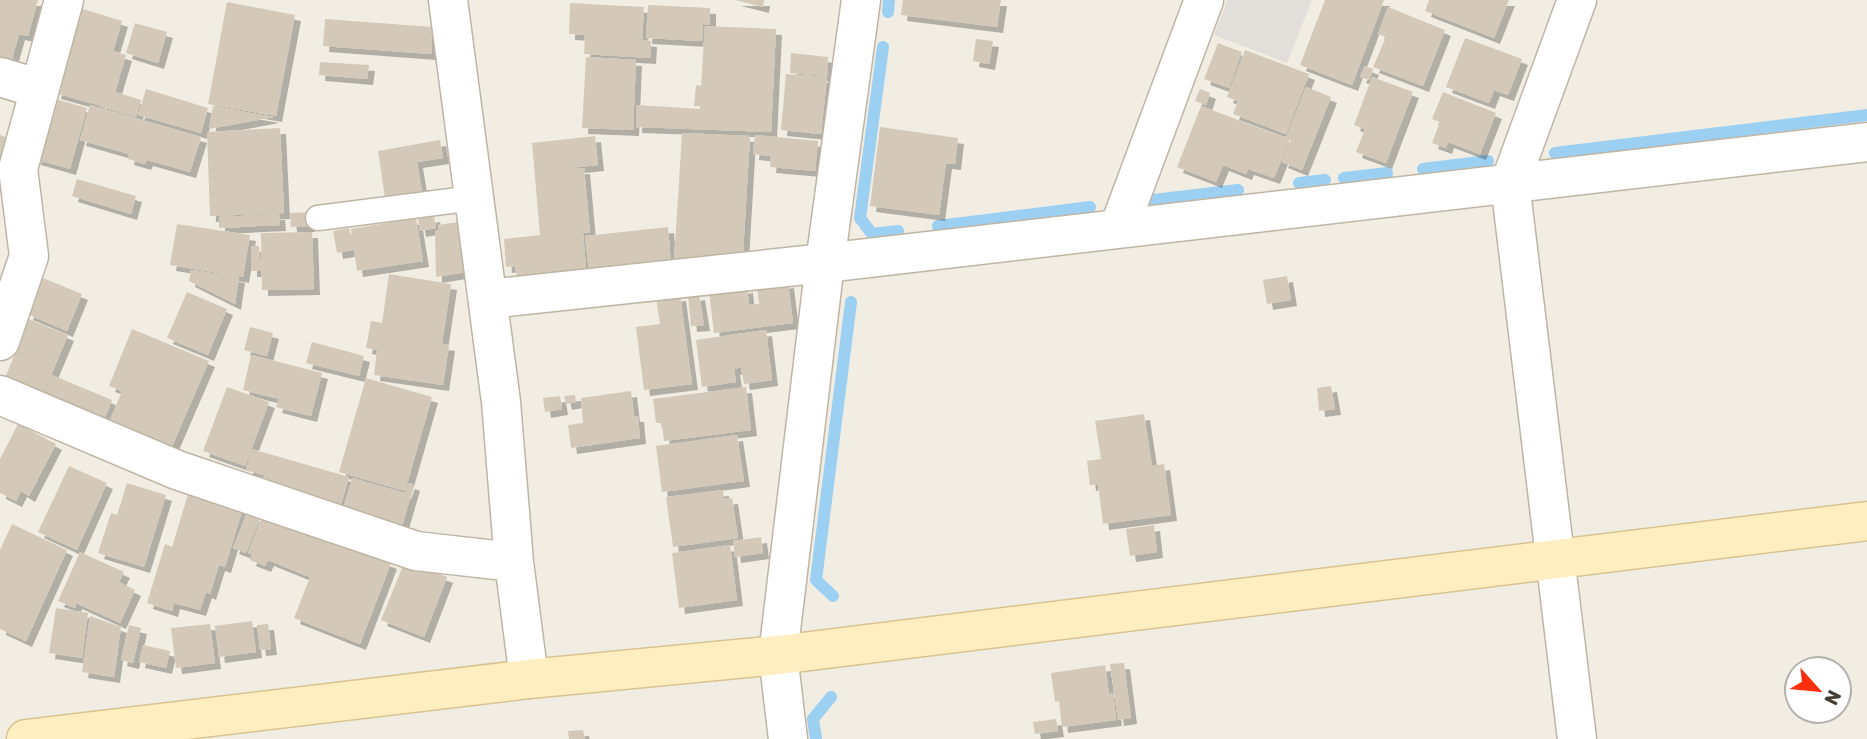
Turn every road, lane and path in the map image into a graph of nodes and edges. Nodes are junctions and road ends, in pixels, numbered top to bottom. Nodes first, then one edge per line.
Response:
1 (64, 0) edge
2 (448, 0) edge
3 (861, 0) edge
4 (1204, 0) edge
5 (1577, 0) edge
6 (0, 77) edge
7 (40, 89) junction
8 (1867, 142) edge
9 (1510, 183) junction
10 (474, 198) junction
11 (318, 218) dead end
12 (1119, 228) junction
13 (825, 263) junction
14 (10, 279) edge
15 (488, 299) junction
16 (0, 341) edge
17 (0, 395) edge
18 (1867, 522) edge
19 (1556, 559) junction
20 (514, 562) junction
21 (778, 654) junction
22 (529, 679) junction
23 (26, 739) edge
24 (788, 739) edge
25 (1577, 739) edge

1 - 7 street
2 - 10 street
3 - 13 street
4 - 12 street
5 - 9 street
6 - 7 street
7 - 14 street
8 - 9 street
9 - 12 street
9 - 19 street
10 - 11 lane
10 - 15 street
12 - 13 street
13 - 15 street
13 - 21 street
14 - 16 street
15 - 20 street
17 - 20 street
18 - 19 street
19 - 21 street
19 - 25 street
20 - 22 street
21 - 22 street
21 - 24 street
22 - 23 street

